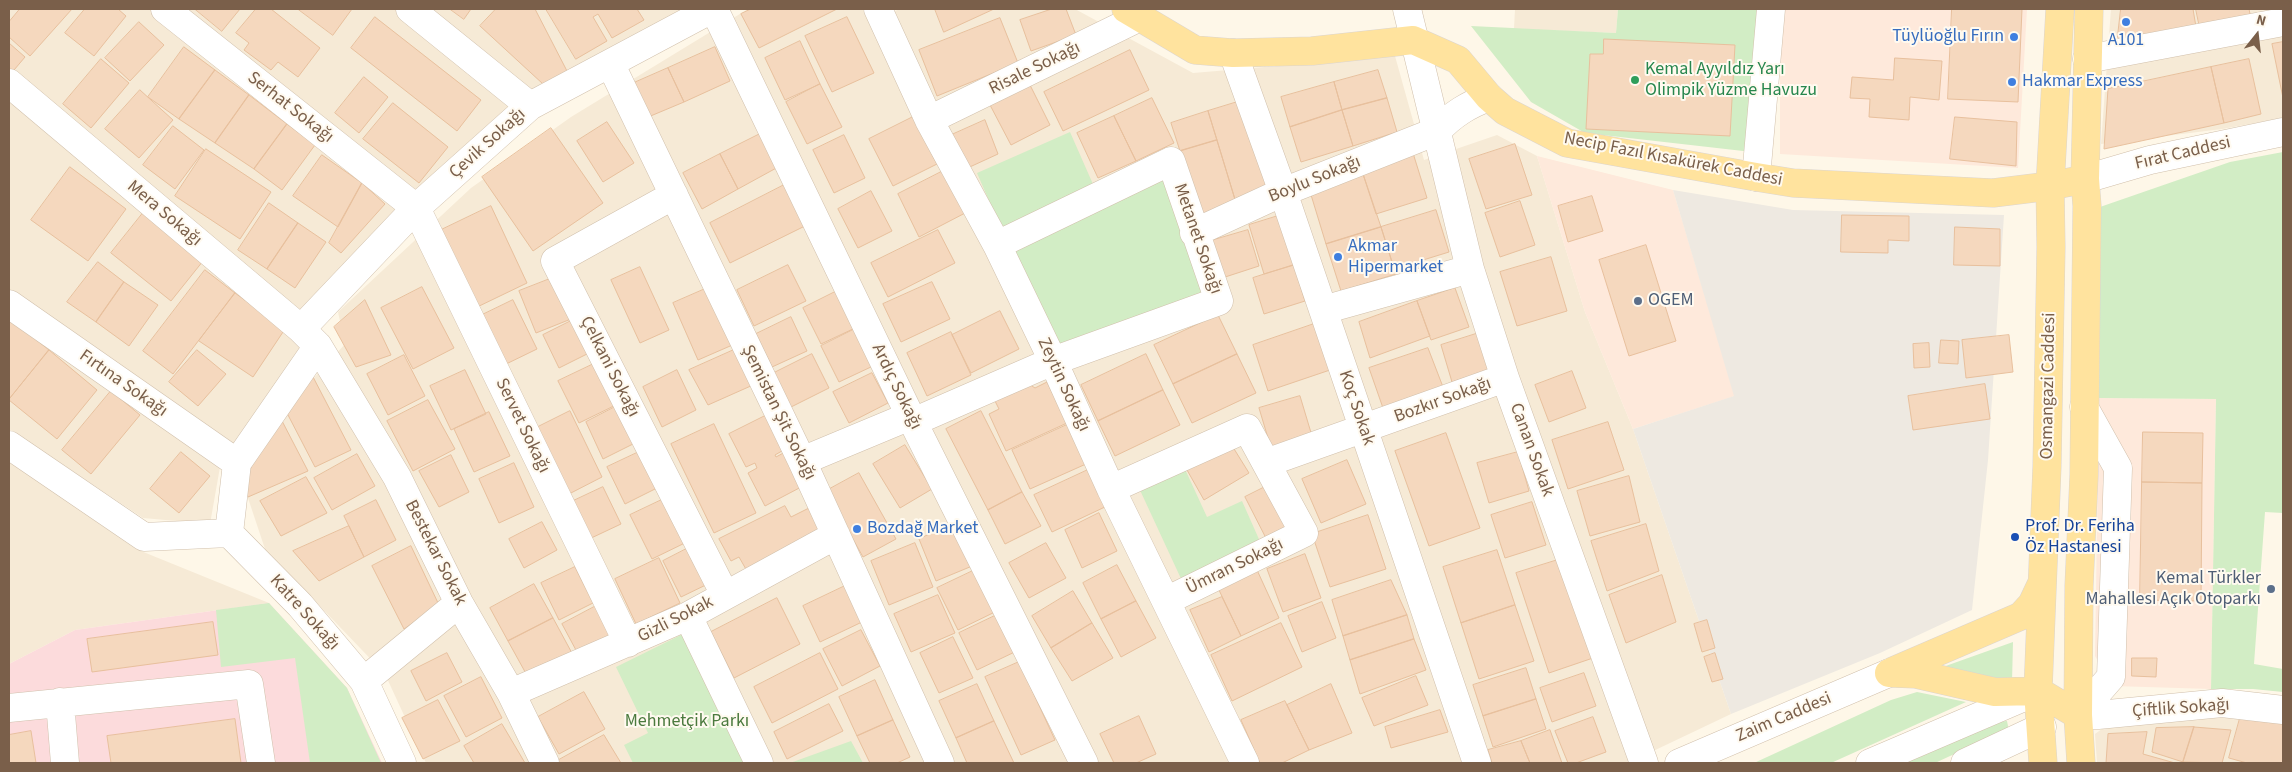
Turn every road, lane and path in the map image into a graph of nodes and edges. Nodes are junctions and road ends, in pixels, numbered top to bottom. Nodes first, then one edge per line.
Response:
1 (165, 9) edge
2 (410, 9) edge
3 (713, 9) edge
4 (878, 9) edge
5 (1406, 9) edge
6 (1771, 9) edge
7 (2060, 9) edge
8 (2089, 9) edge
9 (1133, 13) edge
10 (2283, 22) edge
11 (1413, 40) junction
12 (1233, 53) junction
13 (2087, 59) junction
14 (611, 65) junction
15 (9, 83) edge
16 (1490, 97) junction
17 (530, 106) junction
18 (929, 120) junction
19 (1438, 130) junction
20 (2283, 132) edge
21 (1756, 176) junction
22 (2085, 179) junction
23 (2050, 186) junction
24 (1283, 192) junction
25 (674, 195) junction
26 (416, 208) junction
27 (1194, 233) junction
28 (997, 245) junction
29 (1470, 269) junction
30 (9, 304) edge
31 (1324, 310) junction
32 (310, 338) junction
33 (1053, 361) junction
34 (1506, 378) junction
35 (911, 419) junction
36 (1363, 429) junction
37 (9, 445) edge
38 (802, 461) junction
39 (237, 463) junction
40 (1266, 463) junction
41 (1111, 489) junction
42 (229, 533) junction
43 (836, 534) junction
44 (2043, 581) junction
45 (725, 595) junction
46 (1166, 601) junction
47 (459, 602) junction
48 (688, 616) junction
49 (628, 643) junction
50 (1890, 673) junction
51 (364, 681) junction
52 (2038, 691) junction
53 (511, 693) junction
54 (60, 702) junction
55 (9, 708) edge
56 (2283, 710) edge
57 (2078, 715) junction
58 (2042, 726) junction
59 (65, 763) edge
60 (261, 763) edge
61 (402, 763) edge
62 (545, 763) edge
63 (759, 763) edge
64 (940, 763) edge
65 (1084, 763) edge
66 (1245, 763) edge
67 (1477, 763) edge
68 (1644, 763) edge
69 (1679, 763) edge
70 (1870, 763) edge
71 (1966, 763) edge
72 (2043, 763) edge
73 (2081, 763) edge

1 - 26 street, Serhat Sokağı
2 - 17 street
3 - 14 street, Çevik Sokağı
3 - 35 street, Ardıç Sokağı
4 - 18 street, Zeytin Sokağı
5 - 11 street, Canan Sokak
6 - 21 street
7 - 23 main road, Osmangazi Caddesi
8 - 13 main road, Osmangazi Caddesi
9 - 12 main road
9 - 18 street, Risale Sokağı
10 - 13 street
11 - 12 main road
11 - 16 main road, Necip Fazıl Kısakürek Caddesi
11 - 19 street, Canan Sokak
12 - 24 street, Koç Sokak
13 - 22 main road, Osmangazi Caddesi
14 - 17 street, Çevik Sokağı
14 - 25 street, Şemistan Şit Sokağı
15 - 32 street, Mera Sokağı
16 - 19 street
16 - 21 main road, Necip Fazıl Kısakürek Caddesi
17 - 26 street, Çevik Sokağı
18 - 28 street, Zeytin Sokağı
19 - 24 street, Boylu Sokağı
19 - 29 street, Canan Sokak
20 - 22 street, Fırat Caddesi
21 - 23 main road, Necip Fazıl Kısakürek Caddesi
22 - 23 main road, Necip Fazıl Kısakürek Caddesi
22 - 57 main road, Osmangazi Caddesi
23 - 44 main road, Osmangazi Caddesi
24 - 27 street, Boylu Sokağı
24 - 31 street, Koç Sokak
25 - 38 street, Şemistan Şit Sokağı
25 - 45 street, Çelkani Sokağı
26 - 32 street, Çevik Sokağı
26 - 49 street, Servet Sokağı
27 - 28 street, Metanet Sokağı
27 - 33 street, Metanet Sokağı
28 - 33 street, Zeytin Sokağı
29 - 31 street
29 - 34 street, Canan Sokak
30 - 39 street, Fırtına Sokağı
31 - 36 street, Koç Sokak
32 - 39 street, Çevik Sokağı
32 - 47 street, Bestekar Sokak
33 - 35 street, Metanet Sokağı
33 - 41 street, Zeytin Sokağı
34 - 36 street, Bozkır Sokağı
34 - 68 street, Canan Sokak
35 - 38 street, Metanet Sokağı
35 - 65 street, Ardıç Sokağı
36 - 40 street, Bozkır Sokağı
36 - 67 street, Koç Sokak
37 - 42 street
38 - 43 street, Şemistan Şit Sokağı
39 - 42 street
40 - 41 street
40 - 46 street, Ümran Sokağı
41 - 46 street, Zeytin Sokağı
42 - 51 street, Katre Sokağı
43 - 45 street, Gizli Sokak
43 - 64 street, Şemistan Şit Sokağı
44 - 50 main road
44 - 52 main road, Osmangazi Caddesi
45 - 48 street, Gizli Sokak
46 - 66 street, Zeytin Sokağı
47 - 51 street
47 - 53 street, Bestekar Sokak
48 - 49 street, Gizli Sokak
48 - 63 street
49 - 53 street, Gizli Sokak
50 - 52 main road
50 - 69 street, Zaim Caddesi
51 - 61 street, Katre Sokağı
52 - 57 main road
52 - 58 main road, Osmangazi Caddesi
52 - 70 street
53 - 62 street, Bestekar Sokak
54 - 55 street
54 - 59 street
54 - 60 street
56 - 57 street, Çiftlik Sokağı
57 - 58 main road
57 - 73 main road, Osmangazi Caddesi
58 - 71 street
58 - 72 main road, Osmangazi Caddesi

